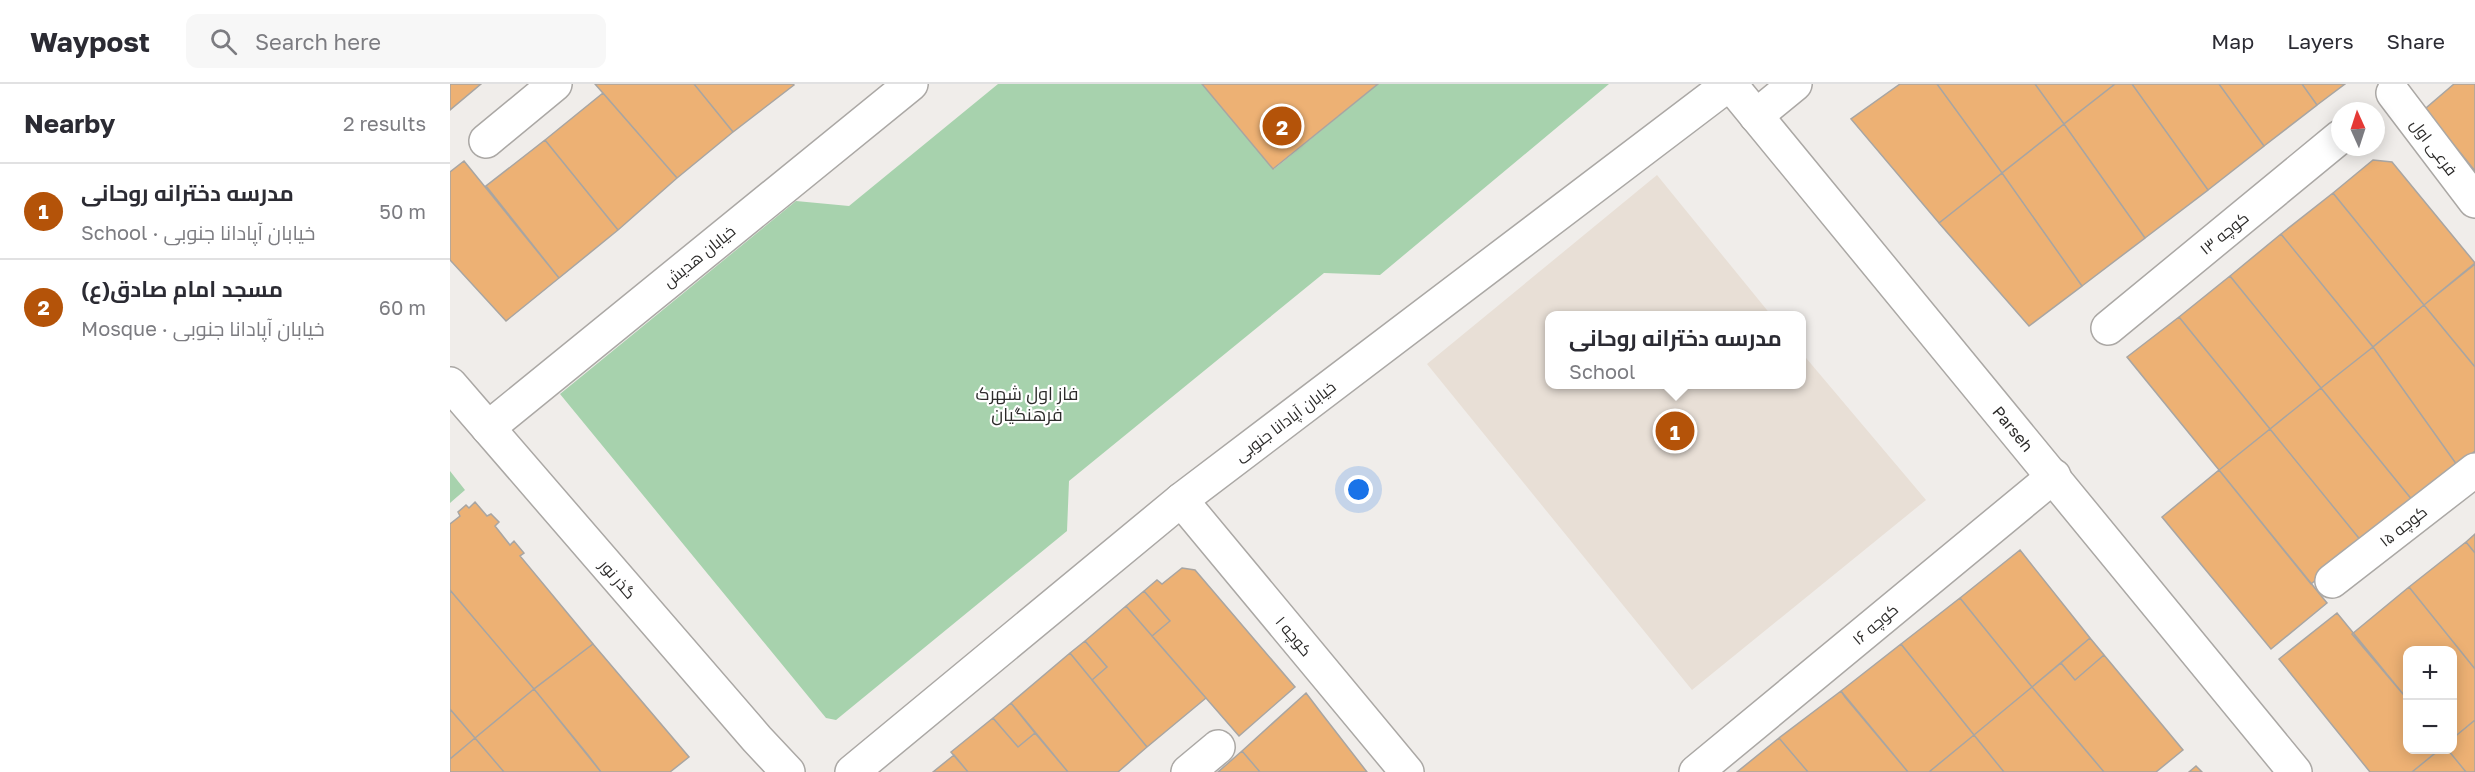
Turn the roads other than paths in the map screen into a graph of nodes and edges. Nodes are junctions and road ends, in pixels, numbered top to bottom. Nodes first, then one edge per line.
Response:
1 (555, 84) edge
2 (911, 84) edge
3 (1729, 84) edge
4 (1795, 84) edge
5 (2390, 96) edge
6 (1755, 116) junction
7 (486, 141) dead end
8 (2331, 144) edge
9 (2475, 201) edge
10 (2108, 328) dead end
11 (450, 384) edge
12 (488, 428) junction
13 (2475, 470) edge
14 (2054, 476) junction
15 (1181, 500) junction
16 (2332, 581) dead end
17 (1218, 747) dead end
18 (788, 772) edge
19 (852, 772) edge
20 (1188, 772) edge
21 (1407, 772) edge
22 (1696, 772) edge
23 (2295, 772) edge

1 - 7 street
2 - 12 street, خیابان هدیش
3 - 6 street, Parseh
3 - 15 street, خیابان آپادانا جنوبی
4 - 6 street
5 - 9 street, فرعی اول
6 - 14 street, Parseh
8 - 10 street, کوچه ۱۳
11 - 12 street, گذر نور
12 - 18 street, گذر نور
13 - 16 street, کوچه ۱۵
14 - 22 street, کوچه ۱۶
14 - 23 street, Parseh
15 - 19 street, خیابان آپادانا جنوبی
15 - 21 street, کوچه ۱
17 - 20 street

